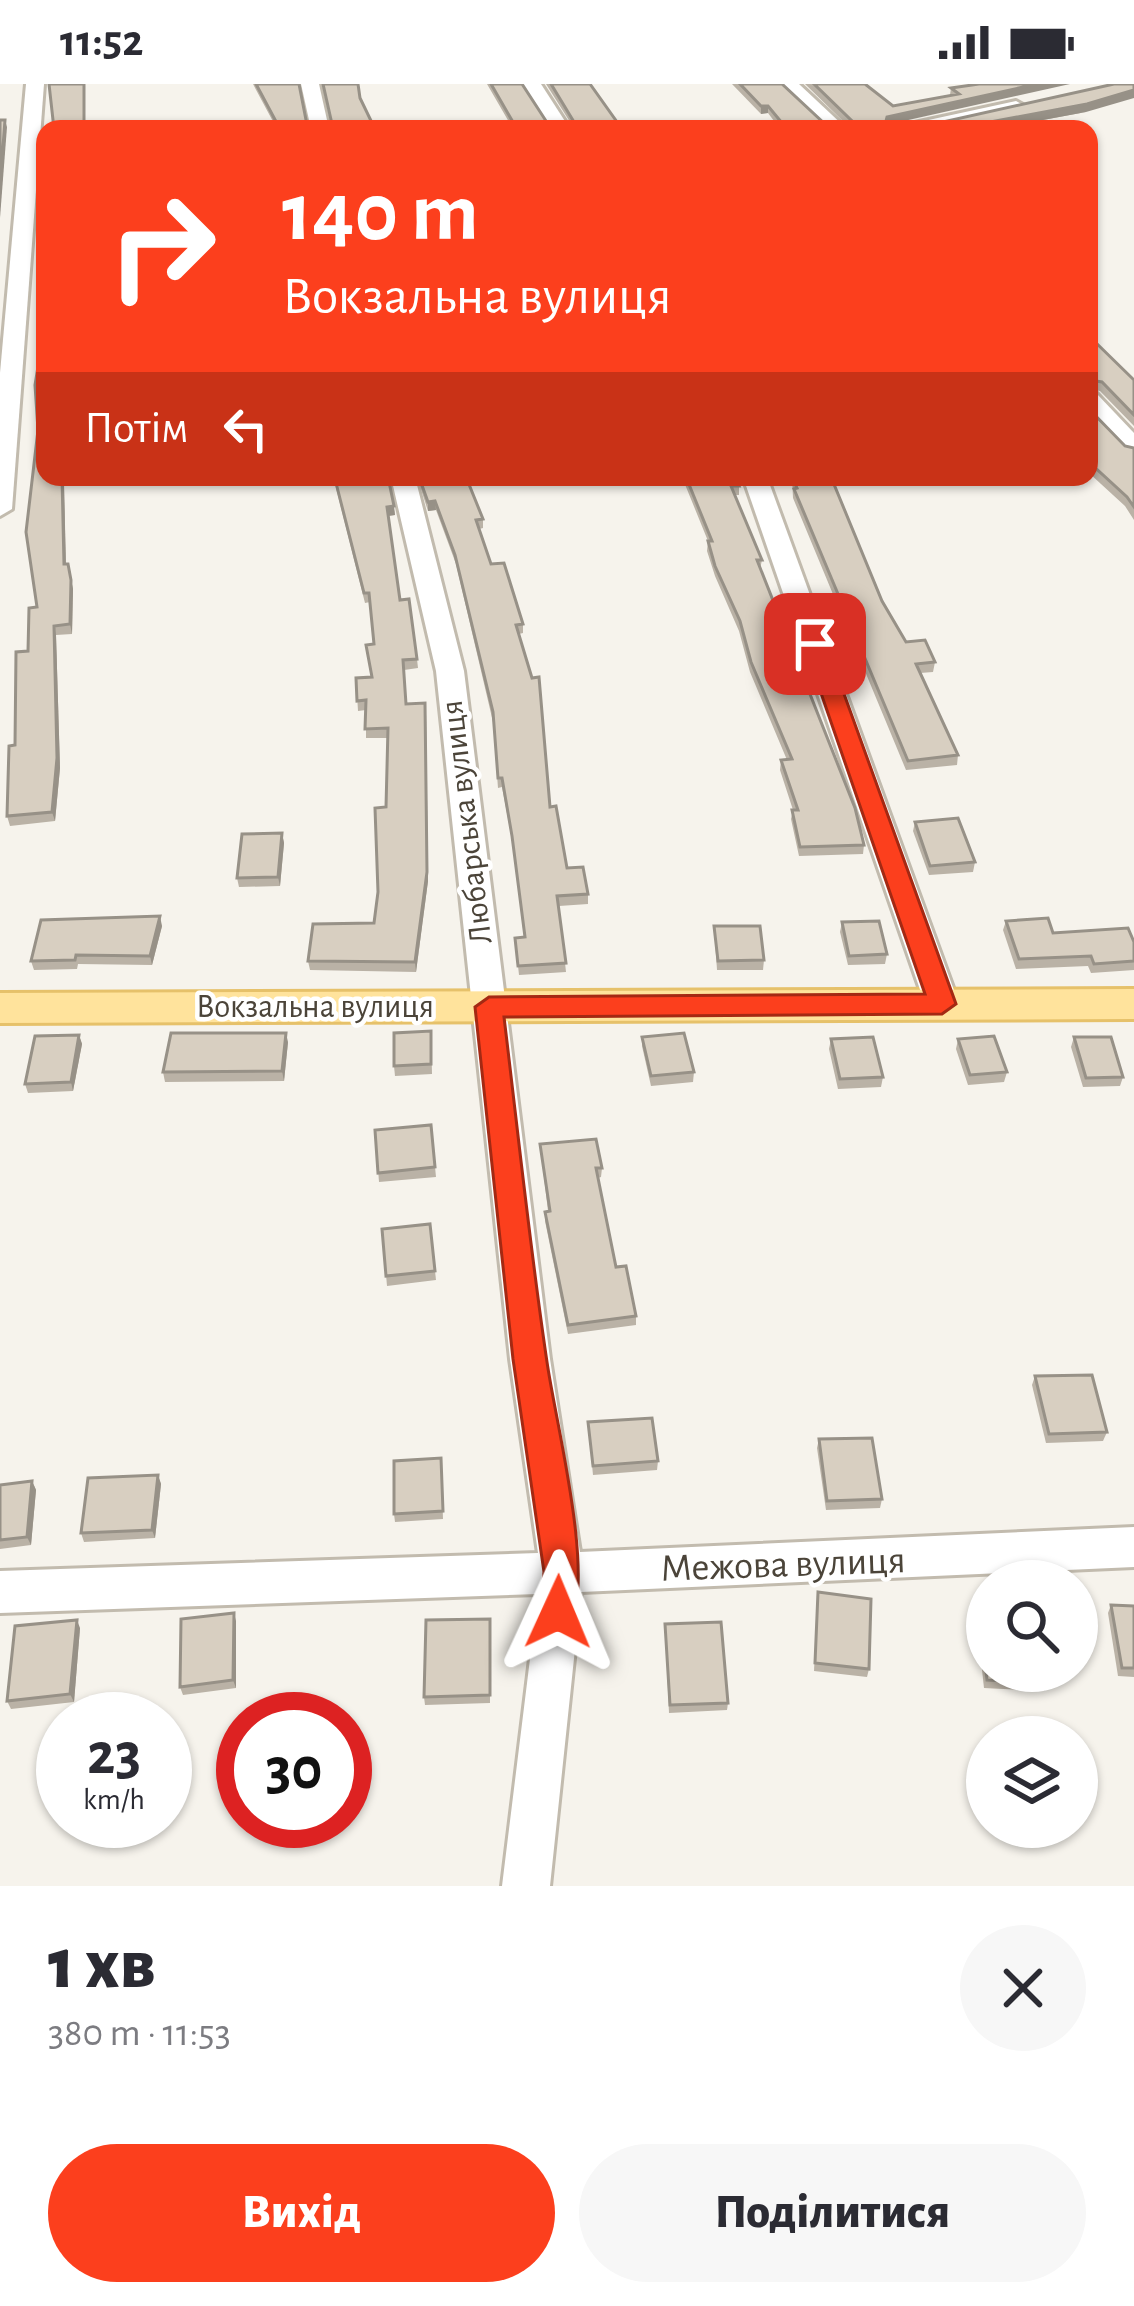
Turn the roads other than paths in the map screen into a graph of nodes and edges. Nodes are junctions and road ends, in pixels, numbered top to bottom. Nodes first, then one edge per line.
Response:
1 (35, 84) edge
2 (310, 84) edge
3 (532, 84) edge
4 (789, 84) edge
5 (1033, 102) edge
6 (318, 120) edge
7 (555, 120) edge
8 (828, 120) edge
9 (942, 120) edge
10 (24, 210) junction
11 (0, 211) edge
12 (1122, 420) edge
13 (1134, 447) edge
14 (405, 486) edge
15 (758, 486) edge
16 (0, 508) edge
17 (942, 1004) junction
18 (1134, 1004) edge
19 (489, 1007) junction
20 (0, 1008) edge
21 (1134, 1547) edge
22 (562, 1572) junction
23 (0, 1592) edge
24 (526, 1886) edge

1 - 10 street
2 - 6 street
3 - 7 street
4 - 8 street
5 - 9 street
10 - 11 street
10 - 16 street
12 - 13 street
14 - 19 street, Любарська вулиця
15 - 17 street
17 - 18 main road, Вокзальна вулиця
17 - 19 main road, Вокзальна вулиця
19 - 20 main road, Вокзальна вулиця
19 - 22 street, Любарська вулиця
21 - 22 street, Межова вулиця
22 - 23 street, Межова вулиця
22 - 24 street, Любарська вулиця

